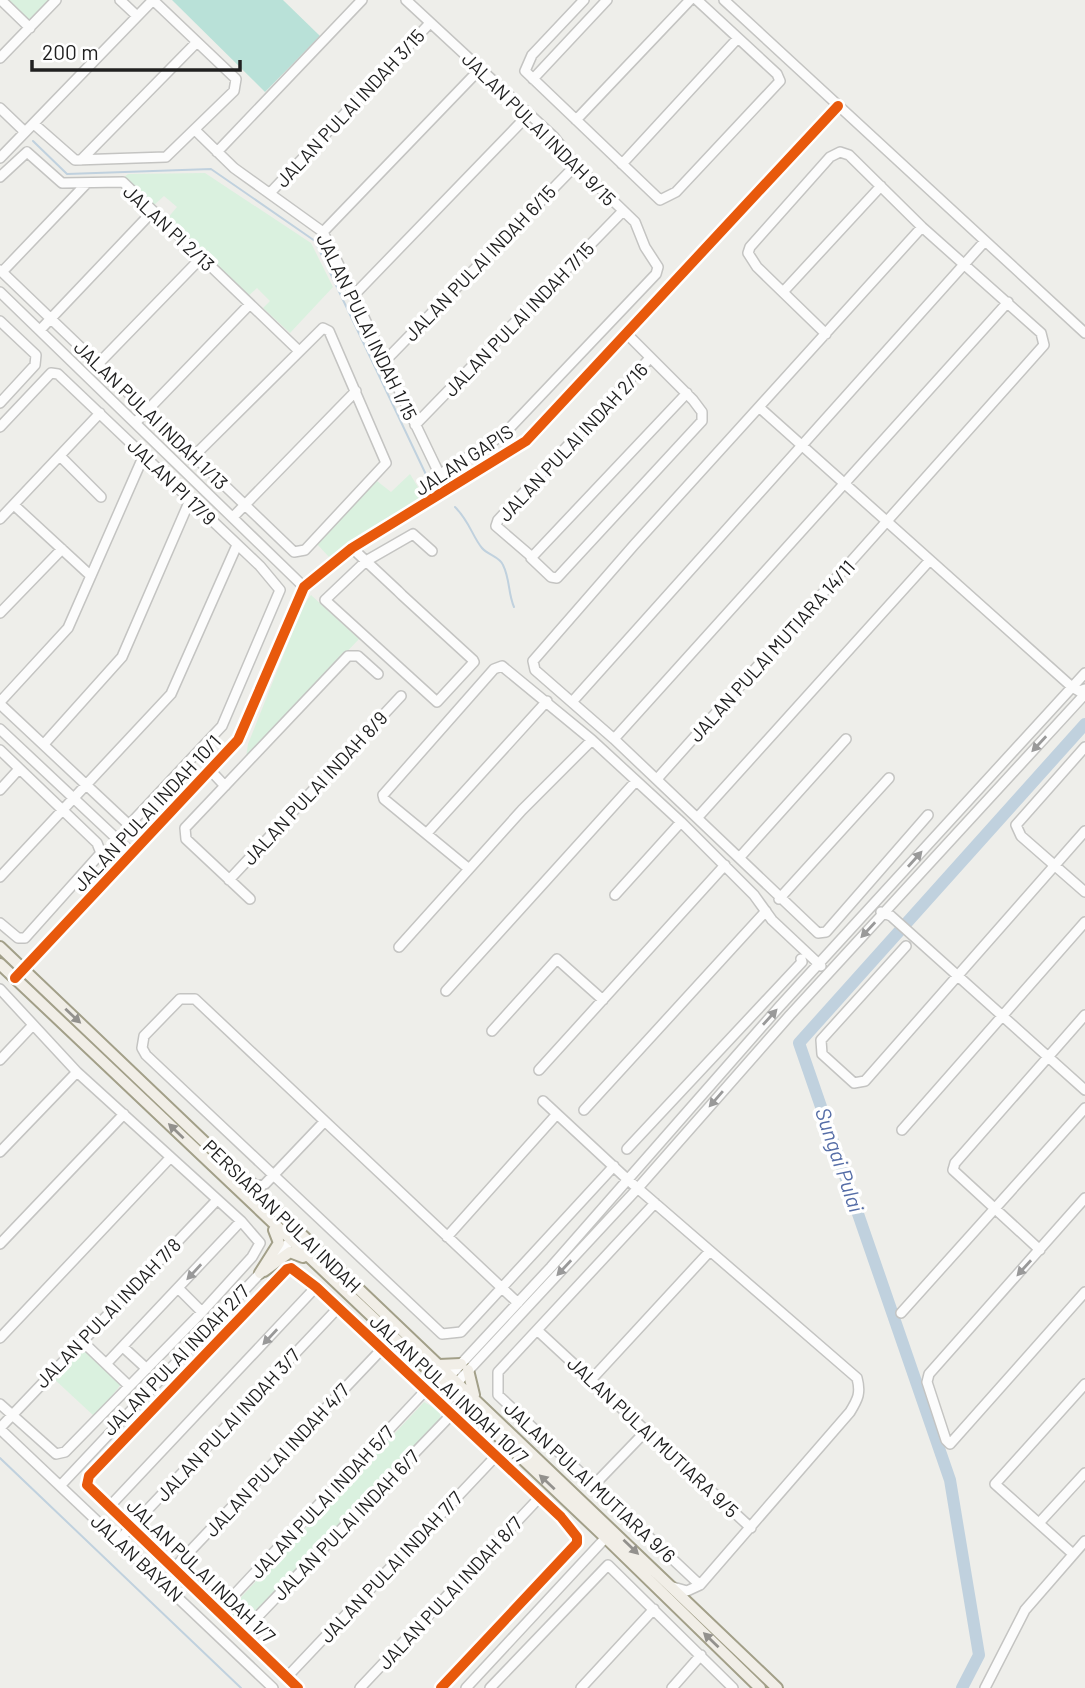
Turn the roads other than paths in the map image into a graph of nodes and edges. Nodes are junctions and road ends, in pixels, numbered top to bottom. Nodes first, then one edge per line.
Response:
1 (1, 0) edge
2 (56, 0) edge
3 (120, 0) edge
4 (153, 0) edge
5 (362, 0) edge
6 (406, 0) edge
7 (584, 0) edge
8 (607, 0) edge
9 (690, 0) edge
10 (697, 0) edge
11 (724, 0) edge
12 (137, 16) junction
13 (430, 23) junction
14 (30, 28) junction
15 (738, 38) junction
16 (197, 42) junction
17 (0, 58) edge
18 (479, 69) junction
19 (533, 79) junction
20 (838, 106) junction
21 (0, 108) edge
22 (527, 115) junction
23 (576, 120) junction
24 (34, 124) junction
25 (195, 131) junction
26 (25, 132) junction
27 (217, 152) junction
28 (0, 158) edge
29 (81, 160) junction
30 (622, 164) junction
31 (576, 165) junction
32 (0, 177) edge
33 (87, 183) junction
34 (881, 186) junction
35 (270, 193) junction
36 (153, 211) junction
37 (622, 211) junction
38 (922, 227) junction
39 (323, 232) junction
40 (985, 241) junction
41 (201, 258) junction
42 (965, 264) junction
43 (1, 271) edge
44 (0, 292) edge
45 (783, 292) junction
46 (354, 295) junction
47 (1008, 302) junction
48 (248, 305) junction
49 (50, 318) junction
50 (1, 324) edge
51 (40, 330) junction
52 (1085, 333) edge
53 (627, 334) junction
54 (826, 334) junction
55 (298, 350) junction
56 (650, 358) junction
57 (385, 361) junction
58 (98, 364) junction
59 (356, 391) junction
60 (687, 393) junction
61 (0, 403) edge
62 (760, 408) junction
63 (146, 410) junction
64 (100, 414) junction
65 (136, 422) junction
66 (415, 425) junction
67 (0, 427) edge
68 (802, 446) junction
69 (145, 455) junction
70 (60, 456) junction
71 (194, 456) junction
72 (440, 474) junction
73 (844, 484) junction
74 (447, 490) junction
75 (101, 497) dead end
76 (190, 500) junction
77 (14, 505) junction
78 (245, 505) junction
79 (233, 517) junction
80 (0, 519) edge
81 (887, 522) junction
82 (237, 545) junction
83 (352, 548) junction
84 (62, 549) junction
85 (432, 551) dead end
86 (531, 557) junction
87 (930, 560) junction
88 (366, 561) junction
89 (90, 576) junction
90 (304, 587) junction
91 (0, 613) edge
92 (1085, 673) edge
93 (378, 674) dead end
94 (1072, 687) junction
95 (1085, 692) edge
96 (401, 696) dead end
97 (547, 701) junction
98 (572, 702) junction
99 (0, 703) edge
100 (0, 729) edge
101 (614, 739) junction
102 (846, 739) dead end
103 (592, 740) junction
104 (44, 744) junction
105 (1085, 747) edge
106 (0, 750) edge
107 (19, 769) junction
108 (211, 771) junction
109 (889, 778) dead end
110 (657, 779) junction
111 (636, 781) junction
112 (86, 786) junction
113 (225, 786) junction
114 (0, 790) edge
115 (74, 799) junction
116 (62, 811) junction
117 (928, 815) dead end
118 (698, 817) junction
119 (681, 822) junction
120 (1085, 831) edge
121 (428, 832) junction
122 (133, 854) junction
123 (740, 857) junction
124 (1054, 864) junction
125 (725, 865) junction
126 (469, 869) junction
127 (0, 877) edge
128 (229, 880) junction
129 (1085, 892) edge
130 (615, 895) dead end
131 (250, 899) dead end
132 (779, 899) junction
133 (868, 910) junction
134 (766, 911) junction
135 (888, 915) junction
136 (1085, 922) edge
137 (0, 923) edge
138 (906, 946) dead end
139 (0, 947) edge
140 (399, 947) dead end
141 (805, 949) junction
142 (831, 951) junction
143 (801, 959) dead end
144 (819, 963) junction
145 (0, 964) edge
146 (19, 974) junction
147 (825, 977) junction
148 (959, 977) junction
149 (806, 978) junction
150 (0, 989) edge
151 (446, 991) dead end
152 (603, 1000) junction
153 (1085, 1015) edge
154 (1004, 1018) junction
155 (33, 1027) junction
156 (492, 1031) dead end
157 (1048, 1056) junction
158 (0, 1060) edge
159 (540, 1070) dead end
160 (77, 1072) junction
161 (1085, 1090) edge
162 (543, 1101) dead end
163 (1085, 1108) edge
164 (584, 1110) dead end
165 (124, 1114) junction
166 (557, 1114) junction
167 (324, 1122) junction
168 (902, 1130) dead end
169 (627, 1149) dead end
170 (0, 1152) edge
171 (170, 1158) junction
172 (614, 1166) junction
173 (229, 1167) junction
174 (274, 1176) junction
175 (627, 1179) junction
176 (638, 1188) junction
177 (1085, 1198) edge
178 (217, 1200) junction
179 (655, 1203) junction
180 (994, 1209) junction
181 (261, 1213) junction
182 (241, 1221) junction
183 (294, 1237) junction
184 (447, 1237) junction
185 (0, 1244) edge
186 (1040, 1250) junction
187 (710, 1251) junction
188 (287, 1269) joint
189 (319, 1269) junction
190 (260, 1273) junction
191 (316, 1287) junction
192 (501, 1287) junction
193 (179, 1289) junction
194 (1085, 1292) edge
195 (518, 1303) junction
196 (338, 1308) junction
197 (202, 1312) junction
198 (901, 1313) dead end
199 (537, 1330) junction
200 (0, 1338) edge
201 (82, 1341) junction
202 (123, 1347) junction
203 (381, 1350) junction
204 (164, 1352) junction
205 (175, 1363) junction
206 (106, 1364) junction
207 (439, 1365) junction
208 (464, 1367) junction
209 (147, 1370) junction
210 (188, 1374) junction
211 (591, 1380) junction
212 (450, 1383) junction
213 (1085, 1384) edge
214 (129, 1386) junction
215 (425, 1391) junction
216 (476, 1399) junction
217 (0, 1404) edge
218 (12, 1415) junction
219 (450, 1415) junction
220 (0, 1428) edge
221 (646, 1431) junction
222 (495, 1457) junction
223 (1085, 1473) edge
224 (89, 1476) joint
225 (60, 1486) junction
226 (593, 1486) junction
227 (539, 1498) junction
228 (108, 1507) junction
229 (1040, 1524) junction
230 (130, 1528) junction
231 (751, 1528) junction
232 (610, 1534) junction
233 (118, 1541) junction
234 (1085, 1541) edge
235 (1073, 1554) junction
236 (173, 1569) junction
237 (700, 1584) junction
238 (671, 1586) junction
239 (654, 1609) junction
240 (218, 1612) junction
241 (229, 1622) junction
242 (525, 1624) junction
243 (241, 1634) junction
244 (218, 1635) junction
245 (538, 1636) junction
246 (701, 1656) junction
247 (287, 1677) junction
248 (273, 1688) edge
249 (298, 1688) edge
250 (360, 1688) edge
251 (442, 1688) edge
252 (466, 1688) edge
253 (490, 1688) edge
254 (581, 1688) edge
255 (672, 1688) edge
256 (733, 1688) edge
257 (760, 1688) edge
258 (777, 1688) edge
259 (985, 1688) edge

1 - 14 street
2 - 14 street
3 - 12 street
4 - 12 street
4 - 16 street
5 - 27 street
6 - 13 street, JALAN PULAI INDAH 9/15
7 - 19 street
8 - 19 street
9 - 23 street
10 - 15 street
11 - 20 street
12 - 24 street
13 - 18 street, JALAN PULAI INDAH 9/15
13 - 35 street, JALAN PULAI INDAH 3/15
14 - 17 street
15 - 30 street
15 - 30 street
16 - 25 street
16 - 29 street
18 - 22 street, JALAN PULAI INDAH 9/15
18 - 39 street
19 - 23 street
20 - 40 street
20 - 53 street, JALAN GAPIS
21 - 26 street
22 - 31 street, JALAN PULAI INDAH 9/15
22 - 46 street
23 - 30 street
24 - 26 street
24 - 29 street
25 - 27 street, JALAN PULAI INDAH 1/15
25 - 29 street
26 - 28 street
27 - 35 street, JALAN PULAI INDAH 1/15
31 - 37 street, JALAN PULAI INDAH 9/15
31 - 57 street, JALAN PULAI INDAH 6/15
32 - 33 street, JALAN PI 2/13
33 - 36 street, JALAN PI 2/13
33 - 43 street
34 - 38 street
34 - 45 street
34 - 45 street
35 - 39 street, JALAN PULAI INDAH 1/15
36 - 41 street, JALAN PI 2/13
36 - 49 street
37 - 66 street, JALAN PULAI INDAH 7/15
37 - 72 street, JALAN PULAI INDAH 9/15
38 - 42 street
38 - 54 street
39 - 46 street, JALAN PULAI INDAH 1/15
40 - 42 street
40 - 52 street
41 - 48 street, JALAN PI 2/13
41 - 58 street
42 - 47 street
42 - 68 street
43 - 49 street, JALAN PULAI INDAH 1/13
44 - 51 street
45 - 54 street
46 - 57 street, JALAN PULAI INDAH 1/15
47 - 73 street
47 - 81 street, JALAN PULAI MUTIARA 14/11
48 - 55 street, JALAN PI 2/13
48 - 63 street
49 - 51 street
49 - 58 street, JALAN PULAI INDAH 1/13
50 - 61 street
51 - 65 street
53 - 56 street
53 - 74 street, JALAN GAPIS
54 - 62 street
55 - 59 street
55 - 71 street
56 - 60 street
56 - 86 street, JALAN PULAI INDAH 2/16
57 - 66 street, JALAN PULAI INDAH 1/15
58 - 63 street, JALAN PULAI INDAH 1/13
59 - 78 street
59 - 78 street, JALAN PULAI INDAH 1/13
60 - 86 street
60 - 86 street
62 - 68 street
62 - 98 street
63 - 65 street
63 - 71 street, JALAN PULAI INDAH 1/13
64 - 67 street, JALAN PI 17/9
64 - 69 street, JALAN PI 17/9
64 - 70 street
65 - 79 street
66 - 72 street, JALAN PULAI INDAH 1/15
68 - 73 street
68 - 98 street
69 - 76 street, JALAN PI 17/9
69 - 89 street
70 - 75 street
70 - 77 street
71 - 78 street, JALAN PULAI INDAH 1/13
72 - 74 street, JALAN PULAI INDAH 1/15
73 - 81 street
73 - 101 street
74 - 83 street, JALAN GAPIS
76 - 82 street, JALAN PI 17/9
76 - 104 street
77 - 80 street
77 - 84 street
78 - 79 street
79 - 90 street
81 - 87 street
81 - 110 street, JALAN PULAI MUTIARA 14/11
82 - 112 street
82 - 112 street, JALAN PI 17/9
83 - 88 street
83 - 90 street, JALAN GAPIS
84 - 89 street
84 - 91 street
85 - 88 street
87 - 94 street
87 - 118 street
88 - 88 street
89 - 99 street
90 - 108 street, JALAN PULAI INDAH 10/1
92 - 94 street
93 - 113 street, JALAN PULAI INDAH 10/1
94 - 95 street
133 -> 94 street
95 -> 135 street
96 - 128 street, JALAN PULAI INDAH 8/9
97 - 103 street
97 - 121 street
97 - 121 street
98 - 101 street
99 - 104 street
100 - 115 street, JALAN PULAI INDAH 10/1
101 - 110 street
102 - 123 street
103 - 111 street
103 - 126 street
104 - 112 street
105 - 124 street
106 - 107 street, JALAN PULAI INDAH 10/1
107 - 114 street
107 - 116 street, JALAN PULAI INDAH 10/1
108 - 113 street
108 - 122 street, JALAN PULAI INDAH 10/1
109 - 132 street
110 - 118 street
111 - 119 street
111 - 151 street
112 - 115 street
113 - 128 street, JALAN PULAI INDAH 10/1
115 - 116 street
115 - 122 street, JALAN PULAI INDAH 10/1
116 - 127 street
116 - 137 street, JALAN PULAI INDAH 10/1
117 - 132 street
118 - 123 street
119 - 125 street
119 - 130 street
120 - 124 street
121 - 126 street
122 - 146 street, JALAN PULAI INDAH 10/1
123 - 132 street
124 - 129 street
124 - 148 street
125 - 134 street
125 - 152 street
126 - 140 street
128 - 131 street, JALAN PULAI INDAH 10/1
133 - 135 street
133 - 142 street
134 - 141 street
134 - 164 street
135 -> 147 street
135 - 148 street
136 - 154 street
138 - 148 street
139 - 146 main road, PERSIARAN PULAI INDAH
141 - 142 street
141 - 144 street
141 - 149 street
142 - 144 street
143 - 169 street
144 - 147 street
144 - 149 street
145 - 146 main road, PERSIARAN PULAI INDAH
146 -> 173 main road, PERSIARAN PULAI INDAH
181 -> 146 main road, PERSIARAN PULAI INDAH
147 -> 176 street
148 - 154 street
175 -> 149 street
150 - 155 street
152 - 156 street
152 - 159 street
153 - 157 street
154 - 157 street
154 - 168 street
155 - 158 street
155 - 160 street
157 - 161 street
157 - 180 street
160 - 165 street
160 - 170 street
162 - 166 street
163 - 180 street
165 - 171 street
165 - 185 street
166 - 172 street
166 - 184 street
167 - 174 street
167 - 174 street
167 - 184 street
171 - 178 street
171 - 200 street
172 - 175 street
172 - 192 street
173 - 174 street
173 - 183 main road, PERSIARAN PULAI INDAH
174 - 192 street
175 - 176 street
175 - 195 street
176 - 179 street
176 -> 208 street
177 - 186 street
178 - 182 street
178 - 201 street, JALAN PULAI INDAH 7/8
179 - 187 street
179 - 199 street
180 - 186 street
180 - 198 street
181 - 183 main road, PERSIARAN PULAI INDAH
181 - 190 main road
182 -> 193 street
182 - 197 street
183 - 189 main road, PERSIARAN PULAI INDAH
183 - 190 street
183 - 207 main road, PERSIARAN PULAI INDAH
184 - 192 street
186 -> 194 street
187 - 211 street
187 - 231 street
188 - 191 street, JALAN PULAI INDAH 10/7
188 - 210 street, JALAN PULAI INDAH 2/7
189 - 190 main road
189 - 212 main road, PERSIARAN PULAI INDAH
190 - 205 street
191 - 196 street, JALAN PULAI INDAH 10/7
191 -> 228 street
192 - 195 street
193 - 197 street
193 - 202 street
195 - 208 street
196 - 203 street, JALAN PULAI INDAH 10/7
196 - 230 street, JALAN PULAI INDAH 3/7
197 - 204 street
199 - 211 street, JALAN PULAI MUTIARA 9/5
199 - 226 street, JALAN PULAI MUTIARA 9/6
201 - 206 street
201 - 218 street, JALAN PULAI INDAH 7/8
202 - 206 street
202 - 209 street
203 - 215 street, JALAN PULAI INDAH 10/7
203 - 236 street, JALAN PULAI INDAH 4/7
204 - 205 street
204 - 209 street
205 - 210 street
205 - 225 street
206 - 214 street
207 - 208 main road
207 - 212 main road, PERSIARAN PULAI INDAH
208 - 212 street
208 - 216 main road
209 - 214 street
210 - 224 street, JALAN PULAI INDAH 2/7
211 - 221 street, JALAN PULAI MUTIARA 9/5
212 - 216 main road, PERSIARAN PULAI INDAH
232 -> 212 main road, PERSIARAN PULAI INDAH
213 - 229 street
214 - 218 street
215 - 219 street, JALAN PULAI INDAH 10/7
215 - 240 street, JALAN PULAI INDAH 5/7
216 - 232 main road, PERSIARAN PULAI INDAH
217 - 218 street
218 - 220 street, JALAN PULAI INDAH 7/8
219 - 222 street, JALAN PULAI INDAH 10/7
219 - 243 street, JALAN PULAI INDAH 6/7
220 - 225 street, JALAN BAYAN
221 - 226 street
221 - 231 street, JALAN PULAI MUTIARA 9/5
222 - 227 street, JALAN PULAI INDAH 10/7
222 - 247 street, JALAN PULAI INDAH 7/7
223 - 229 street
224 - 228 street, JALAN PULAI INDAH 1/7
225 - 233 street, JALAN BAYAN
226 - 237 street, JALAN PULAI MUTIARA 9/6
227 - 250 street, JALAN PULAI INDAH 8/7
227 - 251 street, JALAN PULAI INDAH 10/7
228 - 230 street, JALAN PULAI INDAH 1/7
229 - 235 street
230 - 233 street, JALAN PULAI INDAH 3/7
230 - 236 street, JALAN PULAI INDAH 1/7
231 - 237 street, JALAN PULAI MUTIARA 9/5
232 -> 238 main road, PERSIARAN PULAI INDAH
232 - 242 street
257 -> 232 main road, PERSIARAN PULAI INDAH
233 - 244 street, JALAN BAYAN
234 - 235 street
235 - 259 street
236 - 240 street, JALAN PULAI INDAH 1/7
237 - 238 street
238 - 258 main road, PERSIARAN PULAI INDAH
239 - 245 street
239 - 246 street
239 - 254 street
240 - 241 street, JALAN PULAI INDAH 1/7
241 - 243 street, JALAN PULAI INDAH 1/7
241 - 244 street
242 - 245 street
242 - 252 street
243 - 247 street, JALAN PULAI INDAH 1/7
244 - 248 street, JALAN BAYAN
245 - 253 street
246 - 255 street
246 - 256 street
247 - 249 street, JALAN PULAI INDAH 1/7

